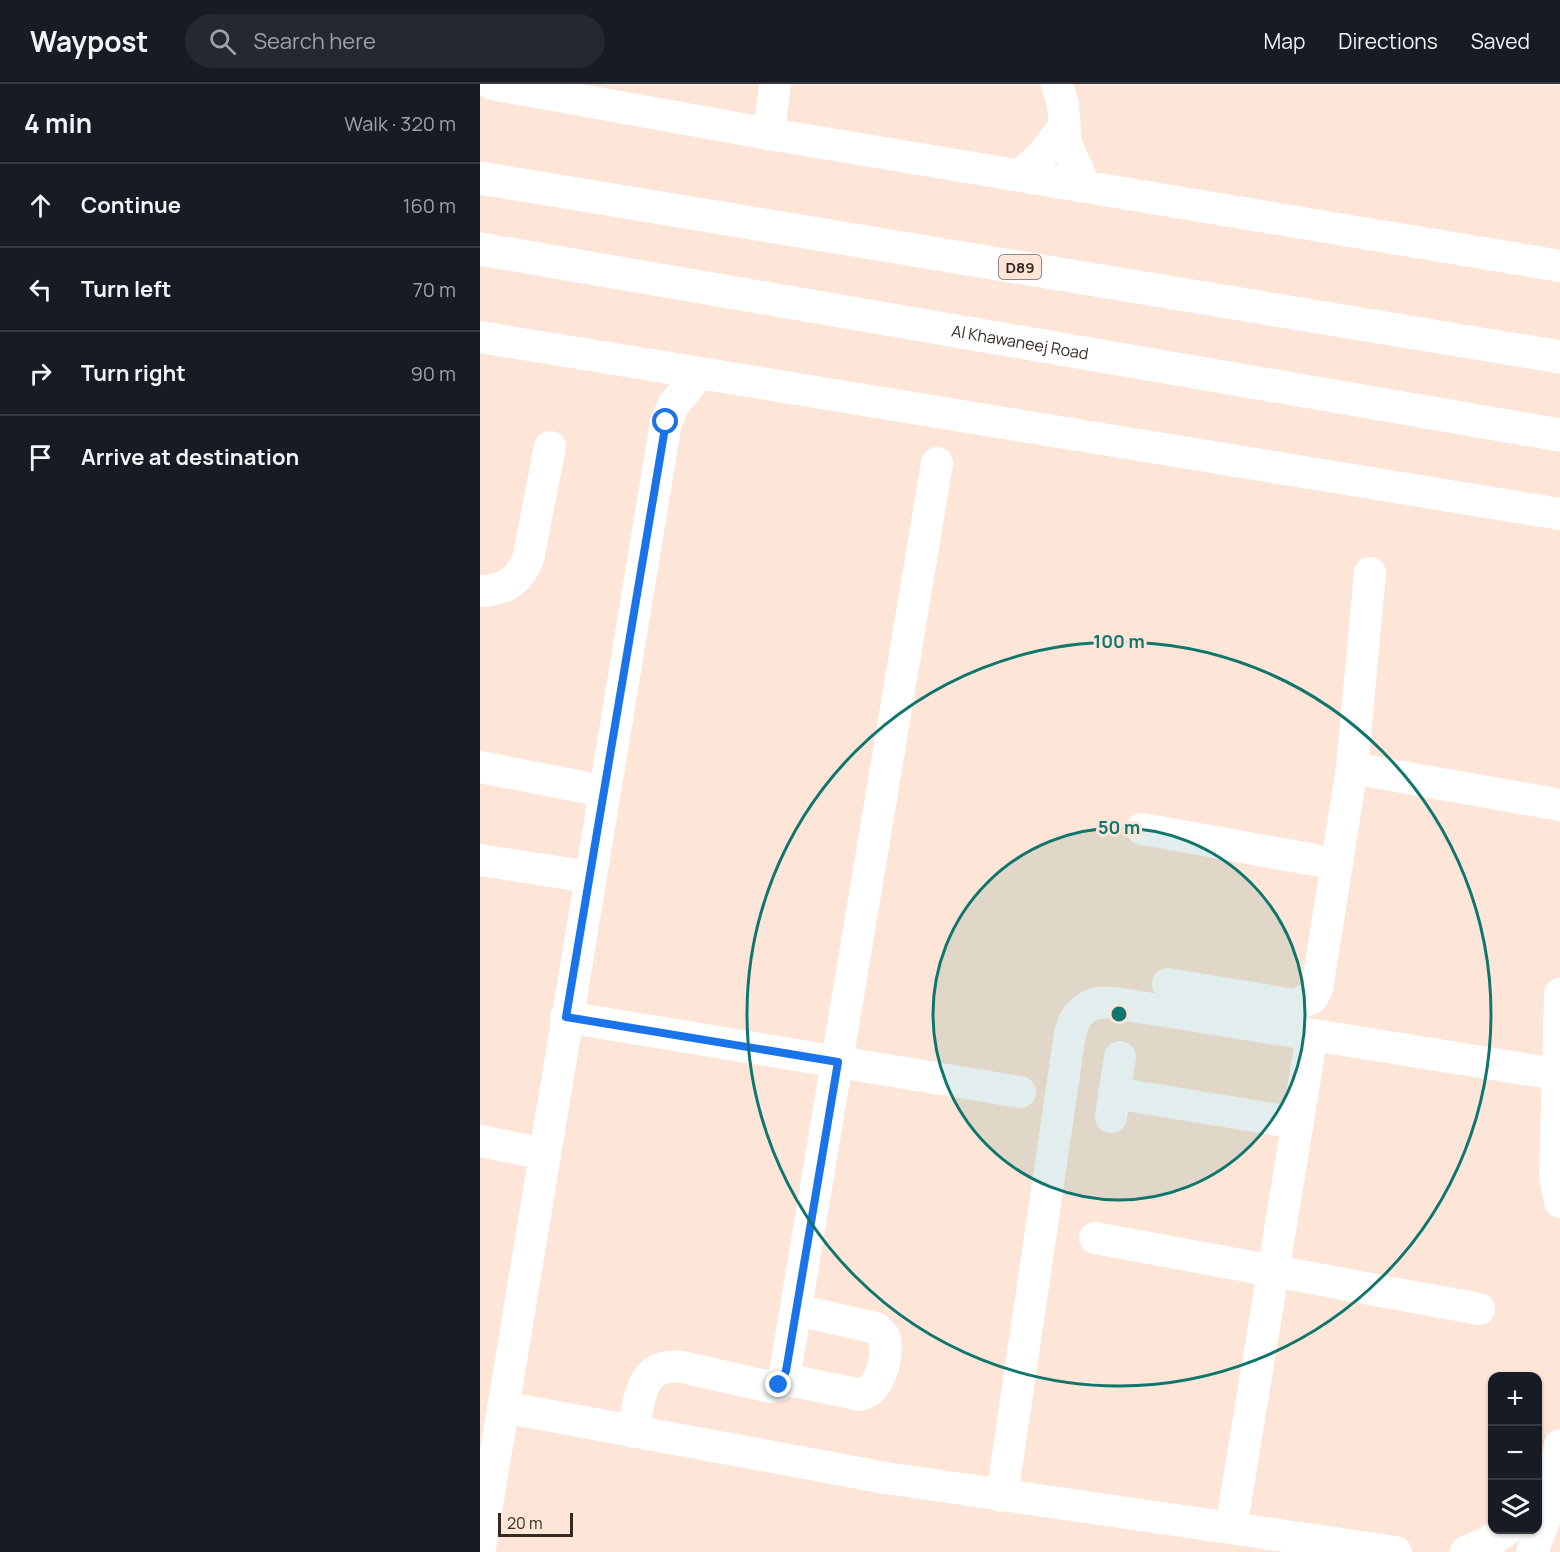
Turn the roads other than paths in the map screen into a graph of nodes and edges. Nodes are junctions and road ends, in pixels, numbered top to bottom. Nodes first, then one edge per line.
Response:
1 (492, 84) edge
2 (775, 84) edge
3 (1057, 84) edge
4 (1064, 128) junction
5 (769, 134) junction
6 (1020, 176) junction
7 (480, 178) edge
8 (1085, 186) junction
9 (480, 249) edge
10 (1560, 266) edge
11 (480, 337) edge
12 (1560, 357) edge
13 (647, 365) junction
14 (699, 374) junction
15 (666, 422) junction
16 (1560, 435) edge
17 (550, 447) dead end
18 (937, 463) dead end
19 (1560, 514) edge
20 (1370, 573) dead end
21 (481, 591) edge
22 (480, 767) edge
23 (1352, 768) junction
24 (603, 791) junction
25 (1560, 805) edge
26 (1142, 829) dead end
27 (480, 860) edge
28 (1337, 864) junction
29 (589, 877) junction
30 (1168, 984) dead end
31 (1560, 994) edge
32 (566, 1017) junction
33 (1312, 1035) junction
34 (1120, 1057) dead end
35 (838, 1062) junction
36 (1556, 1074) junction
37 (1020, 1092) dead end
38 (1297, 1123) junction
39 (480, 1141) edge
40 (544, 1154) junction
41 (1560, 1202) edge
42 (1095, 1238) dead end
43 (1273, 1271) junction
44 (1479, 1309) dead end
45 (797, 1310) junction
46 (784, 1379) junction
47 (503, 1407) junction
48 (633, 1431) junction
49 (1560, 1445) edge
50 (1002, 1496) junction
51 (1544, 1498) edge
52 (1231, 1528) junction
53 (1501, 1534) edge
54 (480, 1548) edge
55 (1396, 1552) edge
56 (1466, 1552) edge
57 (1532, 1552) edge

1 - 5 street
2 - 5 street
3 - 4 street
4 - 6 street
4 - 8 street
5 - 6 street
6 - 8 street
7 - 12 highway, D89
8 - 10 street
9 - 16 highway, Al Khawaneej Road
11 - 13 street
13 - 14 street
13 - 15 street
14 - 15 street
14 - 19 street
15 - 24 street
17 - 21 street
18 - 35 street
20 - 23 street
22 - 24 street
23 - 25 street
23 - 28 street
24 - 29 street
26 - 28 street
27 - 29 street
28 - 30 street
29 - 32 street
31 - 36 street
32 - 35 street
32 - 40 street
33 - 36 street
33 - 38 street
33 - 50 street
34 - 38 street
35 - 37 street
35 - 45 street
36 - 41 street
38 - 43 street
39 - 40 street
40 - 47 street
42 - 43 street
43 - 44 street
43 - 52 street
45 - 46 street
45 - 46 street
46 - 48 street
47 - 48 street
47 - 54 street
48 - 50 street
49 - 51 street
50 - 52 street
51 - 57 street
52 - 55 street
53 - 56 street

